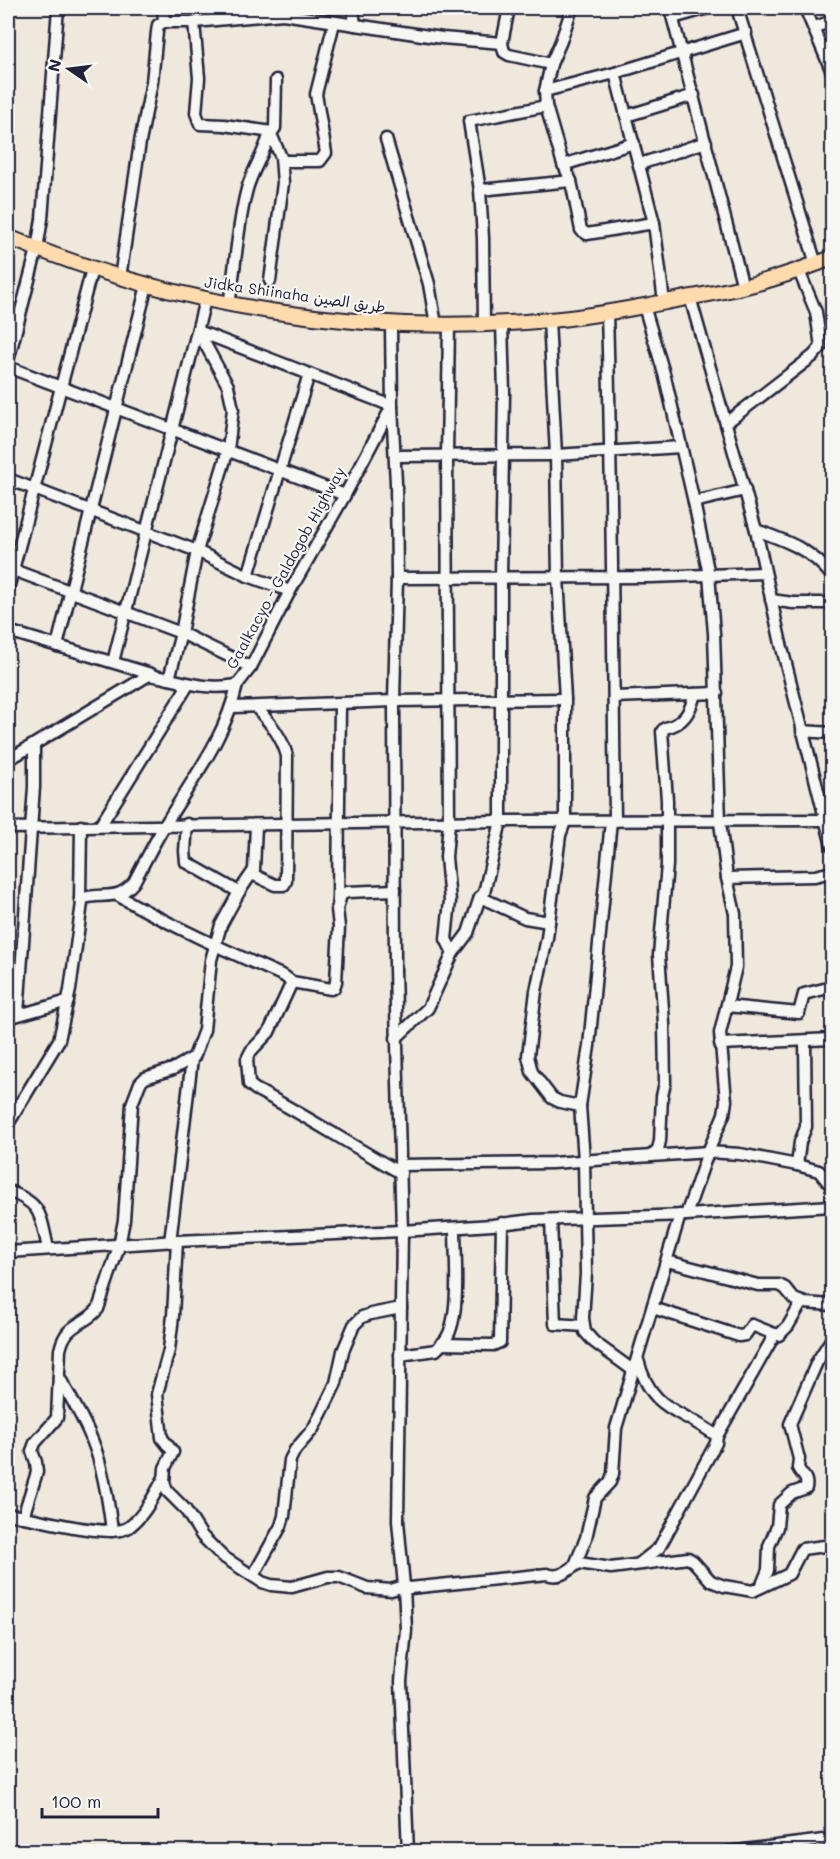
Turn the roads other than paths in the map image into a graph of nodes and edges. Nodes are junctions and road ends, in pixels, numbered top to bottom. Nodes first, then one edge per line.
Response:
1 (58, 8) edge
2 (163, 8) edge
3 (352, 8) edge
4 (508, 8) edge
5 (572, 8) edge
6 (708, 8) edge
7 (737, 8) edge
8 (805, 8) edge
9 (672, 13) edge
10 (832, 21) edge
11 (164, 22) junction
12 (194, 22) junction
13 (334, 23) junction
14 (355, 25) junction
15 (815, 27) junction
16 (746, 33) junction
17 (502, 43) junction
18 (683, 53) junction
19 (551, 64) junction
20 (832, 72) edge
21 (615, 73) junction
22 (276, 80) dead end
23 (545, 91) junction
24 (694, 95) junction
25 (546, 106) junction
26 (626, 116) junction
27 (270, 132) junction
28 (386, 139) dead end
29 (706, 142) junction
30 (634, 143) junction
31 (282, 161) junction
32 (639, 164) junction
33 (563, 165) junction
34 (571, 181) junction
35 (480, 190) junction
36 (654, 223) junction
37 (8, 237) edge
38 (37, 249) junction
39 (832, 258) edge
40 (816, 264) junction
41 (92, 269) junction
42 (799, 271) junction
43 (120, 278) junction
44 (270, 281) dead end
45 (147, 285) junction
46 (743, 287) junction
47 (690, 297) junction
48 (205, 300) junction
49 (664, 302) junction
50 (229, 304) junction
51 (644, 306) junction
52 (607, 313) junction
53 (549, 320) junction
54 (484, 324) junction
55 (502, 324) junction
56 (391, 325) junction
57 (442, 325) junction
58 (198, 331) junction
59 (8, 361) edge
60 (8, 367) edge
61 (309, 374) junction
62 (60, 387) junction
63 (392, 406) junction
64 (116, 408) junction
65 (726, 423) junction
66 (172, 429) junction
67 (681, 447) junction
68 (228, 450) junction
69 (611, 452) junction
70 (503, 454) junction
71 (556, 455) junction
72 (395, 456) junction
73 (447, 456) junction
74 (280, 470) junction
75 (8, 479) edge
76 (34, 489) junction
77 (745, 490) junction
78 (345, 495) junction
79 (694, 501) junction
80 (91, 510) junction
81 (756, 530) junction
82 (147, 531) junction
83 (197, 551) junction
84 (10, 568) edge
85 (764, 573) junction
86 (709, 575) junction
87 (248, 576) junction
88 (832, 576) edge
89 (449, 577) junction
90 (501, 577) junction
91 (558, 577) junction
92 (611, 577) junction
93 (397, 578) junction
94 (8, 589) edge
95 (71, 591) junction
96 (290, 591) junction
97 (771, 600) junction
98 (832, 603) edge
99 (126, 612) junction
100 (8, 631) edge
101 (181, 633) junction
102 (57, 646) junction
103 (113, 662) junction
104 (251, 668) junction
105 (169, 679) junction
106 (188, 685) junction
107 (237, 686) junction
108 (717, 693) junction
109 (695, 694) junction
110 (614, 697) junction
111 (564, 699) junction
112 (394, 701) junction
113 (449, 701) junction
114 (502, 701) junction
115 (340, 704) junction
116 (232, 707) junction
117 (256, 707) junction
118 (802, 731) junction
119 (832, 733) edge
120 (34, 745) junction
121 (8, 760) edge
122 (829, 820) edge
123 (501, 821) junction
124 (613, 821) junction
125 (565, 822) junction
126 (665, 822) junction
127 (720, 822) junction
128 (396, 823) junction
129 (449, 823) junction
130 (187, 824) junction
131 (339, 824) junction
132 (165, 825) junction
133 (256, 825) junction
134 (287, 825) junction
135 (81, 826) junction
136 (100, 826) junction
137 (8, 828) edge
138 (31, 828) junction
139 (832, 846) edge
140 (832, 872) edge
141 (252, 874) junction
142 (728, 878) junction
143 (395, 890) junction
144 (238, 892) junction
145 (117, 895) junction
146 (480, 897) junction
147 (80, 899) junction
148 (338, 901) junction
149 (549, 922) junction
150 (214, 946) junction
151 (453, 953) junction
152 (292, 982) junction
153 (832, 987) edge
154 (68, 1001) junction
155 (727, 1006) junction
156 (13, 1016) edge
157 (396, 1038) junction
158 (832, 1039) edge
159 (805, 1041) junction
160 (720, 1044) junction
161 (192, 1059) junction
162 (580, 1106) junction
163 (8, 1124) edge
164 (708, 1152) junction
165 (651, 1156) junction
166 (584, 1160) junction
167 (797, 1165) junction
168 (401, 1169) junction
169 (832, 1187) edge
170 (8, 1191) edge
171 (832, 1206) edge
172 (683, 1215) junction
173 (585, 1219) junction
174 (551, 1220) junction
175 (501, 1223) junction
176 (455, 1228) junction
177 (402, 1231) junction
178 (173, 1241) junction
179 (119, 1246) junction
180 (48, 1248) junction
181 (8, 1252) edge
182 (667, 1261) junction
183 (802, 1302) junction
184 (832, 1305) edge
185 (401, 1308) junction
186 (653, 1308) junction
187 (584, 1326) junction
188 (775, 1334) junction
189 (832, 1338) edge
190 (441, 1344) junction
191 (400, 1355) junction
192 (636, 1365) junction
193 (58, 1376) junction
194 (717, 1436) junction
195 (164, 1478) junction
196 (8, 1514) edge
197 (23, 1516) junction
198 (112, 1531) junction
199 (832, 1545) edge
200 (640, 1563) junction
201 (575, 1565) junction
202 (253, 1576) junction
203 (404, 1586) junction
204 (761, 1587) junction
205 (832, 1839) edge
206 (408, 1851) edge
207 (728, 1851) edge

1 - 38 street
2 - 11 street
3 - 14 street
4 - 17 street
5 - 19 street
6 - 9 street
7 - 16 street
8 - 15 street
9 - 18 street
10 - 15 street
11 - 12 street
11 - 43 street
12 - 13 street
12 - 27 street
13 - 14 street
13 - 31 street
14 - 17 street
15 - 20 street
16 - 18 street
16 - 40 street
17 - 19 street
18 - 21 street
18 - 24 street
19 - 23 street
21 - 23 street
21 - 26 street
22 - 27 street
23 - 25 street
24 - 26 street
24 - 29 street
25 - 33 street
25 - 35 street
26 - 30 street
27 - 31 street
27 - 50 street
28 - 57 street
29 - 32 street
29 - 46 street
30 - 32 street
30 - 33 street
31 - 44 street
32 - 36 street
33 - 34 street
34 - 35 street
34 - 36 street
35 - 54 street
36 - 49 street
37 - 38 main road, Jidka Shiinaha طريق الصين
38 - 41 main road, Jidka Shiinaha طريق الصين
38 - 59 street
39 - 40 main road, Jidka Shiinaha طريق الصين
40 - 42 main road, Jidka Shiinaha طريق الصين
41 - 43 main road, Jidka Shiinaha طريق الصين
41 - 62 street
42 - 46 main road, Jidka Shiinaha طريق الصين
42 - 65 street
43 - 45 main road, Jidka Shiinaha طريق الصين
45 - 48 main road, Jidka Shiinaha طريق الصين
45 - 64 street
46 - 47 main road, Jidka Shiinaha طريق الصين
47 - 49 main road, Jidka Shiinaha طريق الصين
47 - 65 street
48 - 50 main road, Jidka Shiinaha طريق الصين
48 - 58 street
49 - 51 main road, Jidka Shiinaha طريق الصين
50 - 56 main road, Jidka Shiinaha طريق الصين
51 - 52 main road, Jidka Shiinaha طريق الصين
51 - 67 street
52 - 53 main road, Jidka Shiinaha طريق الصين
52 - 69 street
53 - 55 main road, Jidka Shiinaha طريق الصين
53 - 71 street
54 - 55 main road, Jidka Shiinaha طريق الصين
54 - 57 main road, Jidka Shiinaha طريق الصين
55 - 70 street
56 - 57 main road, Jidka Shiinaha طريق الصين
56 - 63 street, Gaalkacyo - Galdogob Highway
57 - 73 street
58 - 61 street
58 - 66 street
58 - 68 street
60 - 62 street
61 - 63 street
61 - 74 street
62 - 64 street
62 - 76 street
63 - 72 street
63 - 78 street, Gaalkacyo - Galdogob Highway
64 - 66 street
64 - 80 street
65 - 77 street
66 - 68 street
66 - 82 street
67 - 69 street
67 - 79 street
68 - 74 street
68 - 83 street
69 - 71 street
69 - 92 street
70 - 71 street
70 - 73 street
70 - 90 street
71 - 91 street
72 - 73 street
72 - 93 street
73 - 89 street
74 - 78 street
74 - 87 street
75 - 76 street
76 - 80 street
76 - 84 street
77 - 79 street
77 - 81 street
78 - 96 street, Gaalkacyo - Galdogob Highway
79 - 86 street
80 - 82 street
80 - 95 street
81 - 85 street
81 - 88 street
82 - 83 street
82 - 99 street
83 - 87 street
83 - 101 street
84 - 94 street
84 - 95 street
85 - 86 street
85 - 97 street
86 - 92 street
86 - 108 street
87 - 96 street
89 - 90 street
89 - 93 street
89 - 113 street
90 - 91 street
90 - 114 street
91 - 92 street
91 - 111 street
92 - 110 street
93 - 112 street
95 - 99 street
95 - 102 street
96 - 104 street, Gaalkacyo - Galdogob Highway
97 - 98 street
97 - 118 street
99 - 101 street
99 - 103 street
100 - 102 street
101 - 104 street
101 - 105 street
102 - 103 street
103 - 105 street
104 - 107 street, Gaalkacyo - Galdogob Highway
105 - 106 street
106 - 107 street, Gaalkacyo - Galdogob Highway
106 - 120 street, Gaalkacyo - Galdogob Highway
106 - 136 street
107 - 116 street
108 - 109 street
108 - 127 street
109 - 110 street
109 - 126 street
110 - 124 street
111 - 114 street
111 - 125 street
112 - 113 street
112 - 115 street
112 - 128 street
113 - 114 street
113 - 129 street
114 - 123 street
115 - 117 street
115 - 131 street
116 - 117 street
116 - 132 street
117 - 134 street
118 - 119 street
118 - 122 street
120 - 121 street, Gaalkacyo - Galdogob Highway
120 - 138 street
122 - 127 street
122 - 139 street
123 - 125 street
123 - 129 street
123 - 146 street
124 - 125 street
124 - 126 street
124 - 162 street
125 - 149 street
126 - 127 street
126 - 165 street
127 - 142 street
128 - 129 street
128 - 131 street
128 - 143 street
129 - 151 street
130 - 132 street
130 - 133 street
130 - 144 street
131 - 134 street
131 - 148 street
132 - 136 street
132 - 145 street
133 - 134 street
133 - 141 street
134 - 141 street
135 - 136 street
135 - 138 street
135 - 147 street
137 - 138 street
138 - 156 street
140 - 142 street
141 - 144 street
142 - 155 street
143 - 148 street
143 - 157 street
144 - 150 street
145 - 147 street
145 - 150 street
146 - 149 street
146 - 151 street
147 - 154 street
148 - 152 street
149 - 162 street
150 - 152 street
150 - 161 street
151 - 157 street
152 - 168 street
153 - 155 street
154 - 156 street
154 - 163 street
155 - 160 street
157 - 168 street
158 - 159 street
159 - 160 street
159 - 167 street
160 - 164 street
161 - 178 street
161 - 179 street
162 - 166 street
164 - 165 street
164 - 167 street
164 - 172 street
165 - 166 street
166 - 168 street
166 - 173 street
167 - 169 street
168 - 177 street
170 - 180 street
171 - 172 street
172 - 173 street
172 - 182 street
173 - 174 street
173 - 187 street
174 - 175 street
174 - 187 street
175 - 176 street
175 - 190 street
176 - 177 street
176 - 190 street
177 - 178 street
177 - 185 street
178 - 179 street
178 - 195 street
179 - 180 street
179 - 193 street
180 - 181 street
182 - 183 street
182 - 186 street
183 - 184 street
183 - 188 street
185 - 191 street
185 - 202 street
186 - 188 street
186 - 192 street
187 - 192 street
188 - 194 street
189 - 204 street
190 - 191 street
191 - 203 street
192 - 194 street
192 - 201 street
193 - 197 street
193 - 198 street
194 - 200 street
195 - 198 street
195 - 202 street
196 - 197 street
197 - 198 street
199 - 204 street
200 - 201 street
200 - 204 street
201 - 203 street
202 - 203 street
203 - 206 street
205 - 207 street

